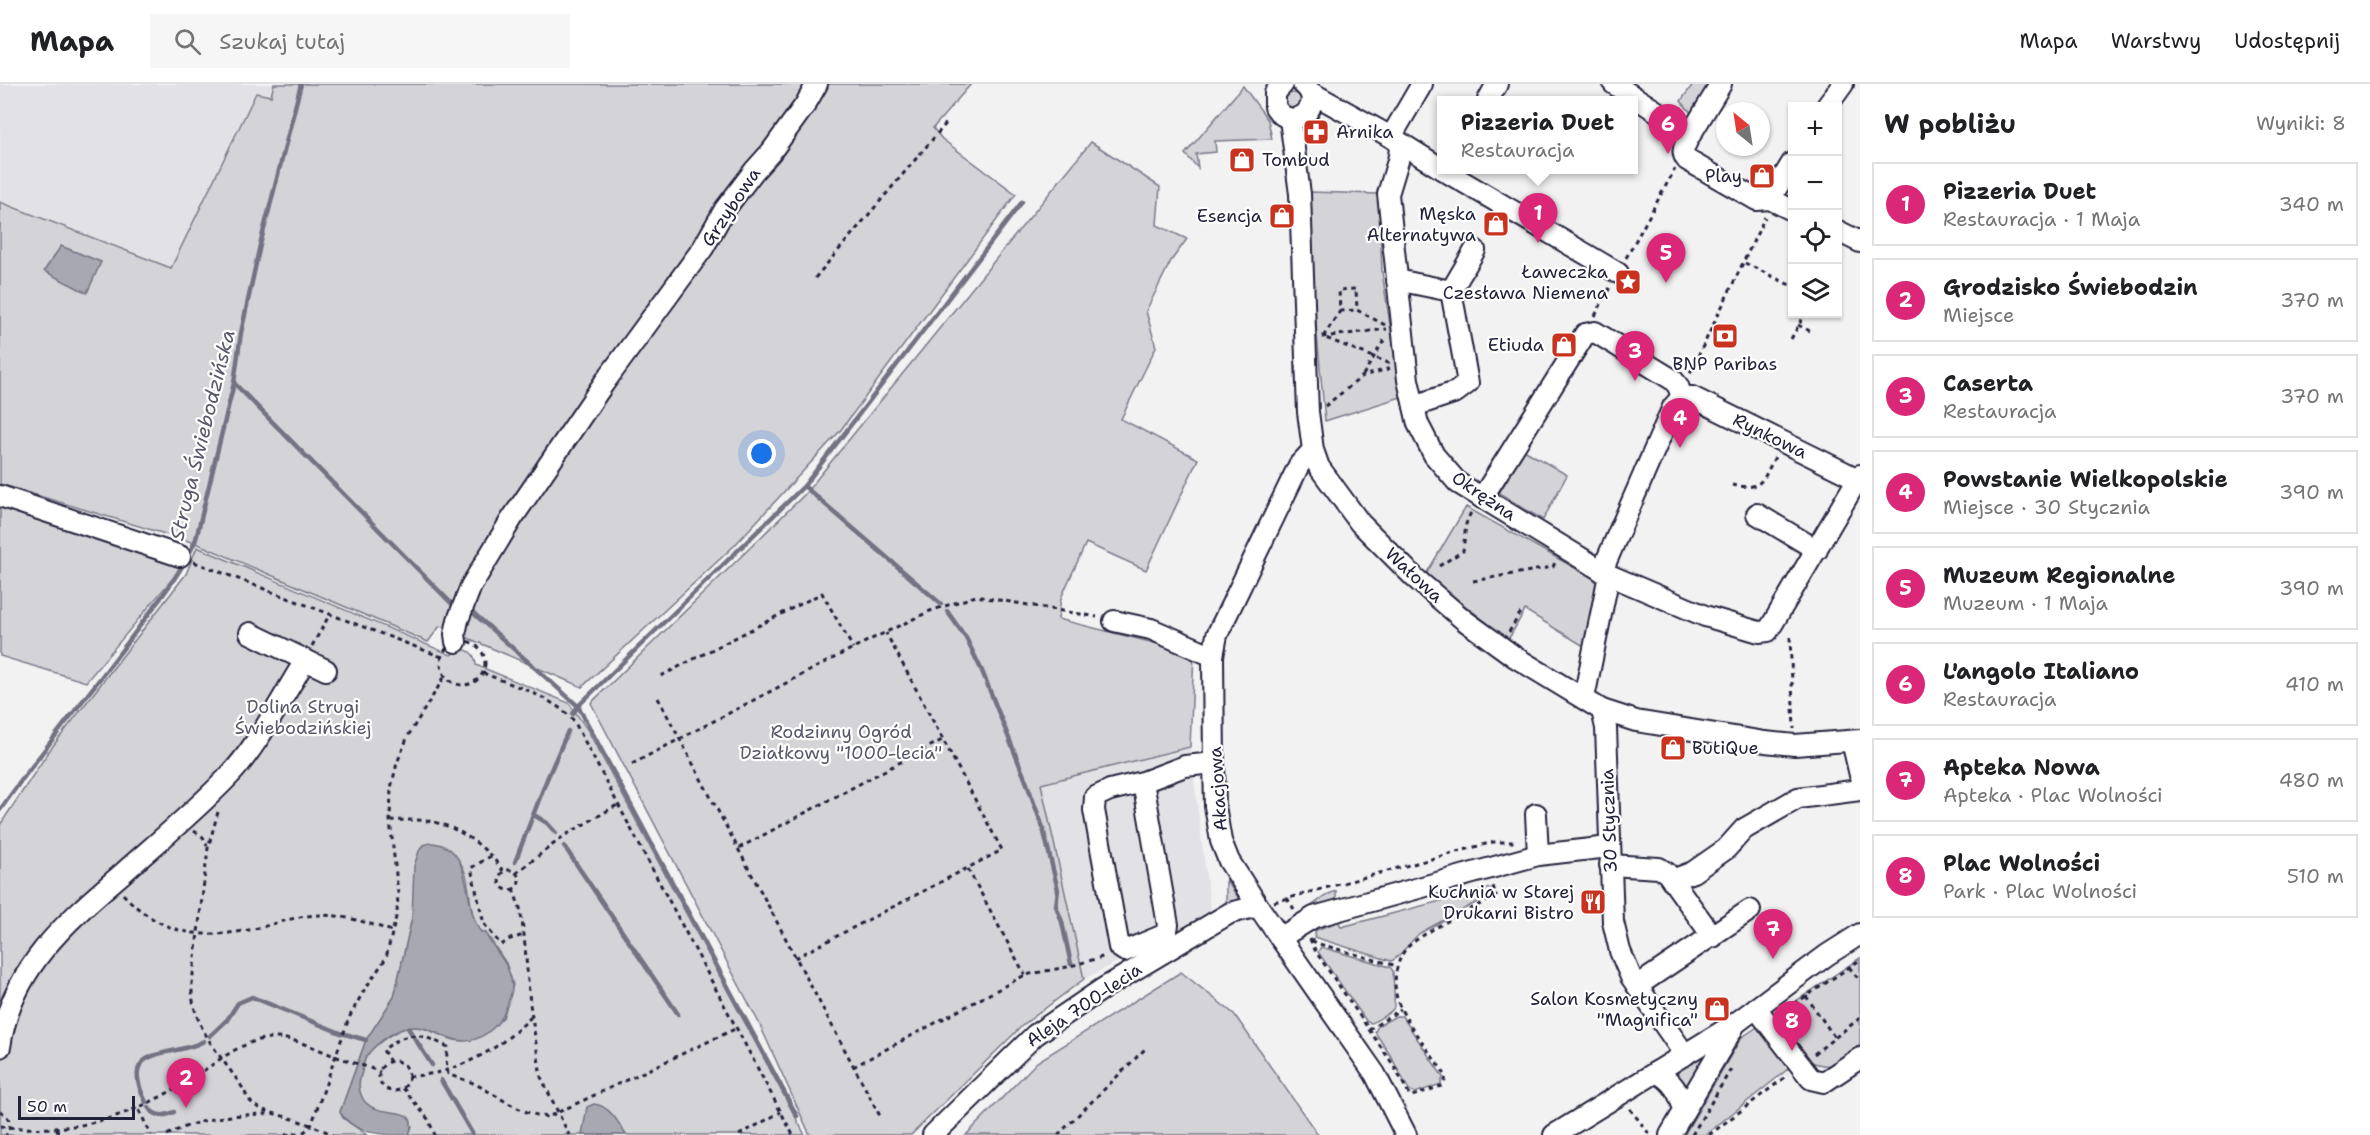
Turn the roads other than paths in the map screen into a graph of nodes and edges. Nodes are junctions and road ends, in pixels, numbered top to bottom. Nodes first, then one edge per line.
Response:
1 (817, 84) edge
2 (1422, 84) edge
3 (1614, 84) edge
4 (1721, 84) edge
5 (1843, 84) edge
6 (1279, 85) edge
7 (1306, 88) edge
8 (1633, 96) edge
9 (1638, 99) edge
10 (1830, 102) edge
11 (1290, 119) junction
12 (1394, 138) junction
13 (1686, 146) junction
14 (1437, 165) edge
15 (1788, 171) edge
16 (1452, 174) edge
17 (1774, 195) junction
18 (1788, 207) edge
19 (1842, 233) edge
20 (1860, 242) edge
21 (1475, 250) dead end
22 (1618, 273) road end
23 (1397, 280) junction
24 (1451, 291) junction
25 (1682, 394) junction
26 (1414, 406) junction
27 (1313, 450) junction
28 (1859, 477) edge
29 (0, 496) edge
30 (1482, 498) junction
31 (1757, 514) dead end
32 (1817, 550) junction
33 (187, 559) road end
34 (1603, 572) junction
35 (1114, 621) road end
36 (250, 633) dead end
37 (456, 642) road end
38 (1213, 656) junction
39 (305, 661) junction
40 (326, 670) dead end
41 (1584, 698) junction
42 (1602, 710) junction
43 (1856, 740) edge
44 (1214, 763) junction
45 (1860, 775) edge
46 (1143, 782) junction
47 (1860, 790) edge
48 (1536, 814) dead end
49 (1537, 850) junction
50 (1609, 856) junction
51 (1672, 880) junction
52 (1258, 906) junction
53 (1750, 910) dead end
54 (1860, 934) edge
55 (1713, 937) junction
56 (1280, 938) junction
57 (1637, 986) junction
58 (1756, 1008) junction
59 (1736, 1023) junction
60 (0, 1047) edge
61 (1685, 1055) junction
62 (1860, 1058) edge
63 (1656, 1072) junction
64 (1684, 1110) junction
65 (933, 1135) edge
66 (1406, 1135) edge
67 (1554, 1135) edge
68 (1670, 1135) edge

1 - 37 street, Grzybowa
2 - 12 street
3 - 8 street
4 - 13 street
5 - 10 street
6 - 11 street
7 - 11 street
7 - 12 street
9 - 13 street
11 - 27 street, Wałowa
12 - 14 street
12 - 23 street, Okrężna
13 - 17 street
15 - 17 street
16 - 22 street
17 - 18 street
19 - 20 street
21 - 24 street
23 - 24 street
23 - 26 street, Okrężna
24 - 26 street
25 - 28 street, Rynkowa
25 - 30 street
25 - 34 street
26 - 30 street, Okrężna
27 - 38 street, Akacjowa
27 - 41 street, Wałowa
28 - 32 street
29 - 33 street
30 - 34 street, Okrężna
31 - 32 street
32 - 34 street, Okrężna
34 - 41 street
35 - 38 street
36 - 39 street
38 - 44 street, Akacjowa
39 - 40 street
39 - 60 street
41 - 42 street, Wałowa
42 - 43 street, Wałowa
42 - 50 street, 30 Stycznia
43 - 45 street
44 - 46 street
44 - 52 street, Akacjowa
46 - 46 street
47 - 51 street
48 - 49 street
49 - 50 street
49 - 56 street
50 - 51 street
50 - 57 street, 30 Stycznia
51 - 55 street
52 - 56 street, Akacjowa
52 - 65 street, Aleja 700-lecia
53 - 55 street
54 - 58 street
55 - 57 street
56 - 66 street, Akacjowa
57 - 61 street, 30 Stycznia
58 - 59 street
58 - 62 street
59 - 61 street
59 - 64 street
61 - 63 street
63 - 64 street
63 - 67 street
64 - 68 street

